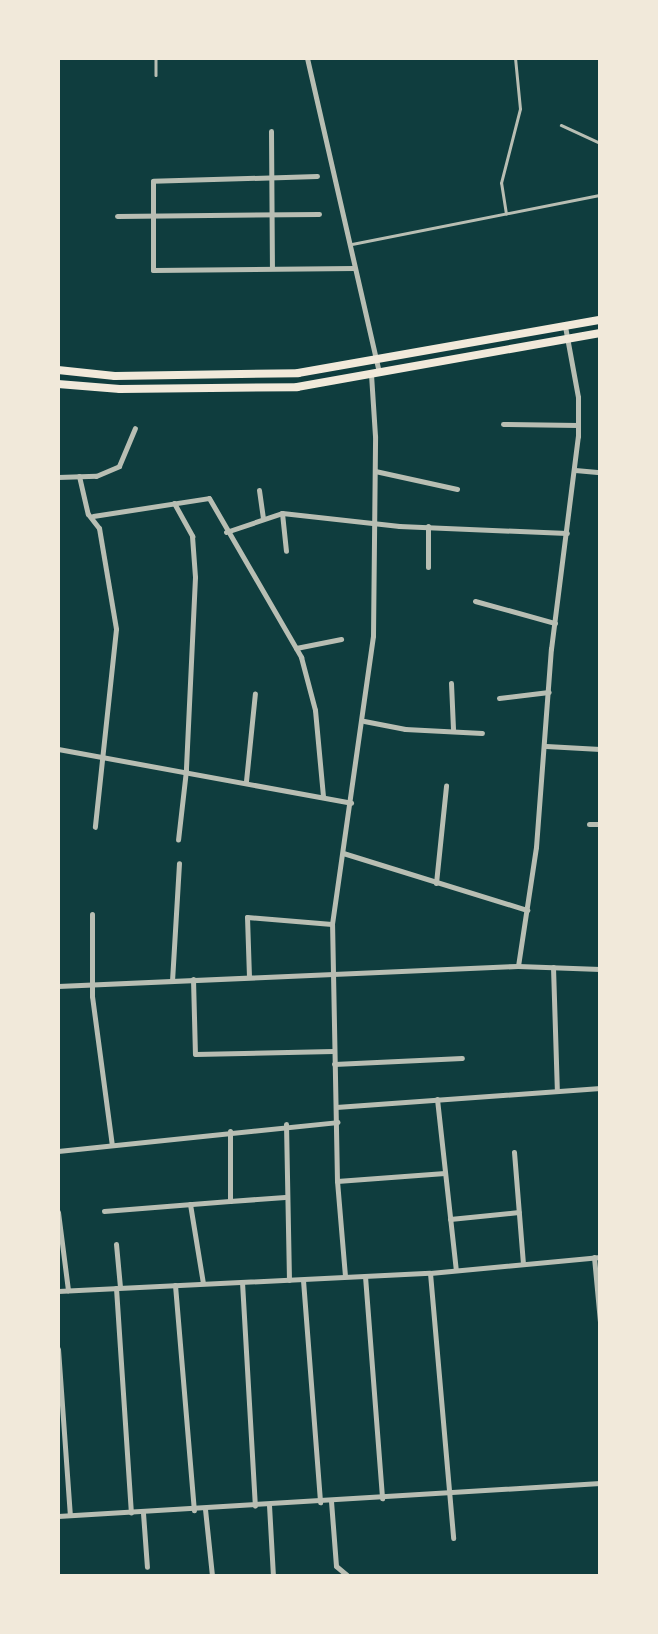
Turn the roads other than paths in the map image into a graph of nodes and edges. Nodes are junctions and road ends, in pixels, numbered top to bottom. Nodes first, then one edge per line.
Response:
1 (156, 58) edge
2 (307, 58) edge
3 (515, 58) edge
4 (156, 75) dead end
5 (561, 125) dead end
6 (271, 131) dead end
7 (600, 143) edge
8 (317, 176) dead end
9 (272, 178) junction
10 (600, 195) edge
11 (318, 214) dead end
12 (506, 214) junction
13 (272, 215) junction
14 (117, 216) dead end
15 (153, 218) junction
16 (349, 245) junction
17 (272, 268) junction
18 (354, 268) junction
19 (600, 320) edge
20 (565, 326) junction
21 (600, 333) edge
22 (569, 338) junction
23 (377, 359) junction
24 (58, 370) edge
25 (375, 373) junction
26 (58, 384) edge
27 (503, 424) dead end
28 (578, 425) junction
29 (135, 428) dead end
30 (575, 470) junction
31 (375, 471) junction
32 (600, 472) edge
33 (79, 476) junction
34 (58, 477) edge
35 (457, 489) dead end
36 (259, 490) dead end
37 (174, 503) junction
38 (282, 513) junction
39 (93, 516) junction
40 (263, 519) junction
41 (375, 522) junction
42 (428, 526) junction
43 (226, 532) junction
44 (567, 533) junction
45 (286, 551) dead end
46 (428, 567) dead end
47 (475, 601) dead end
48 (555, 623) junction
49 (341, 639) dead end
50 (296, 648) junction
51 (451, 683) dead end
52 (548, 692) junction
53 (255, 693) dead end
54 (499, 698) dead end
55 (363, 720) junction
56 (453, 729) junction
57 (482, 733) dead end
58 (546, 746) junction
59 (58, 748) edge
60 (600, 749) edge
61 (103, 756) junction
62 (186, 770) junction
63 (246, 781) junction
64 (446, 786) dead end
65 (323, 796) junction
66 (351, 803) junction
67 (589, 824) dead end
68 (600, 824) edge
69 (95, 827) dead end
70 (178, 840) dead end
71 (343, 853) junction
72 (179, 863) dead end
73 (436, 883) junction
74 (527, 910) junction
75 (92, 914) dead end
76 (332, 924) junction
77 (517, 965) junction
78 (553, 967) junction
79 (600, 969) edge
80 (333, 973) junction
81 (249, 977) junction
82 (194, 979) junction
83 (172, 981) junction
84 (95, 984) junction
85 (58, 986) edge
86 (333, 1051) junction
87 (462, 1058) dead end
88 (334, 1064) junction
89 (600, 1088) edge
90 (557, 1091) junction
91 (437, 1099) junction
92 (336, 1107) junction
93 (338, 1122) junction
94 (286, 1124) junction
95 (230, 1131) junction
96 (112, 1144) junction
97 (58, 1151) edge
98 (514, 1152) dead end
99 (445, 1173) junction
100 (337, 1181) junction
101 (285, 1197) junction
102 (230, 1201) junction
103 (190, 1204) junction
104 (104, 1211) dead end
105 (58, 1212) edge
106 (519, 1212) junction
107 (450, 1219) junction
108 (116, 1244) dead end
109 (597, 1257) edge
110 (523, 1264) junction
111 (456, 1270) junction
112 (430, 1273) junction
113 (345, 1276) junction
114 (365, 1276) junction
115 (303, 1279) junction
116 (289, 1280) junction
117 (242, 1282) junction
118 (203, 1283) junction
119 (175, 1285) junction
120 (118, 1287) junction
121 (68, 1290) junction
122 (58, 1291) edge
123 (600, 1322) edge
124 (58, 1349) edge
125 (600, 1483) edge
126 (449, 1493) junction
127 (382, 1498) junction
128 (331, 1501) junction
129 (320, 1502) junction
130 (269, 1505) junction
131 (256, 1506) junction
132 (205, 1509) junction
133 (194, 1510) junction
134 (131, 1513) junction
135 (143, 1513) junction
136 (70, 1515) junction
137 (58, 1516) edge
138 (453, 1538) dead end
139 (147, 1567) dead end
140 (212, 1576) edge
141 (273, 1576) edge
142 (348, 1576) edge

1 - 4 lane
2 - 16 street
3 - 12 lane
5 - 7 lane
6 - 9 street
8 - 9 street
9 - 13 street
9 - 15 street
10 - 12 lane
11 - 13 street
12 - 16 lane
13 - 15 street
13 - 17 street
14 - 15 street
15 - 17 street
16 - 18 street
17 - 18 street
18 - 23 street
19 - 20 main road
20 - 22 street
20 - 23 main road
21 - 22 main road
22 - 25 main road
22 - 28 street
23 - 24 main road
23 - 25 street
25 - 26 main road
25 - 31 street
27 - 28 street
28 - 30 street
29 - 33 street
30 - 32 street
30 - 44 street
31 - 35 street
31 - 41 street
33 - 34 street
33 - 39 street
36 - 40 street
37 - 39 street
37 - 43 street
37 - 62 street
38 - 40 street
38 - 41 street
38 - 45 street
39 - 61 street
40 - 43 street
41 - 42 street
41 - 55 street
42 - 44 street
42 - 46 street
43 - 50 street
44 - 48 street
47 - 48 street
48 - 52 street
49 - 50 street
50 - 65 street
51 - 56 street
52 - 54 street
52 - 58 street
53 - 63 street
55 - 56 street
55 - 66 street
56 - 57 street
58 - 60 street
58 - 74 street
59 - 61 street
61 - 62 street
61 - 69 street
62 - 63 street
62 - 70 street
63 - 65 street
64 - 73 street
65 - 66 street
66 - 71 street
67 - 68 street
71 - 73 street
71 - 76 street
72 - 83 street
73 - 74 street
74 - 77 street
75 - 84 street
76 - 80 street
76 - 81 street
77 - 78 street
77 - 80 street
78 - 79 street
78 - 90 street
80 - 81 street
80 - 86 street
81 - 82 street
82 - 83 street
82 - 86 street
83 - 84 street
84 - 85 street
84 - 96 street
86 - 88 street
87 - 88 street
88 - 92 street
89 - 90 street
90 - 91 street
91 - 92 street
91 - 99 street
92 - 93 street
93 - 94 street
93 - 100 street
94 - 95 street
94 - 101 street
95 - 96 street
95 - 102 street
96 - 97 street
98 - 106 street
99 - 100 street
99 - 107 street
100 - 113 street
101 - 102 street
101 - 116 street
102 - 103 street
103 - 104 street
103 - 118 street
105 - 121 street
106 - 107 street
106 - 110 street
107 - 111 street
108 - 120 street
109 - 110 street
109 - 123 street
110 - 111 street
111 - 112 street
112 - 114 street
112 - 126 street
113 - 114 street
113 - 115 street
114 - 127 street
115 - 116 street
115 - 129 street
116 - 117 street
117 - 118 street
117 - 131 street
118 - 119 street
119 - 120 street
119 - 133 street
120 - 121 street
120 - 134 street
121 - 122 street
124 - 136 street
125 - 126 street
126 - 127 street
126 - 138 street
127 - 128 street
128 - 129 street
128 - 142 street
129 - 130 street
130 - 131 street
130 - 141 street
131 - 132 street
132 - 133 street
132 - 140 street
133 - 135 street
134 - 135 street
134 - 136 street
135 - 139 street
136 - 137 street

